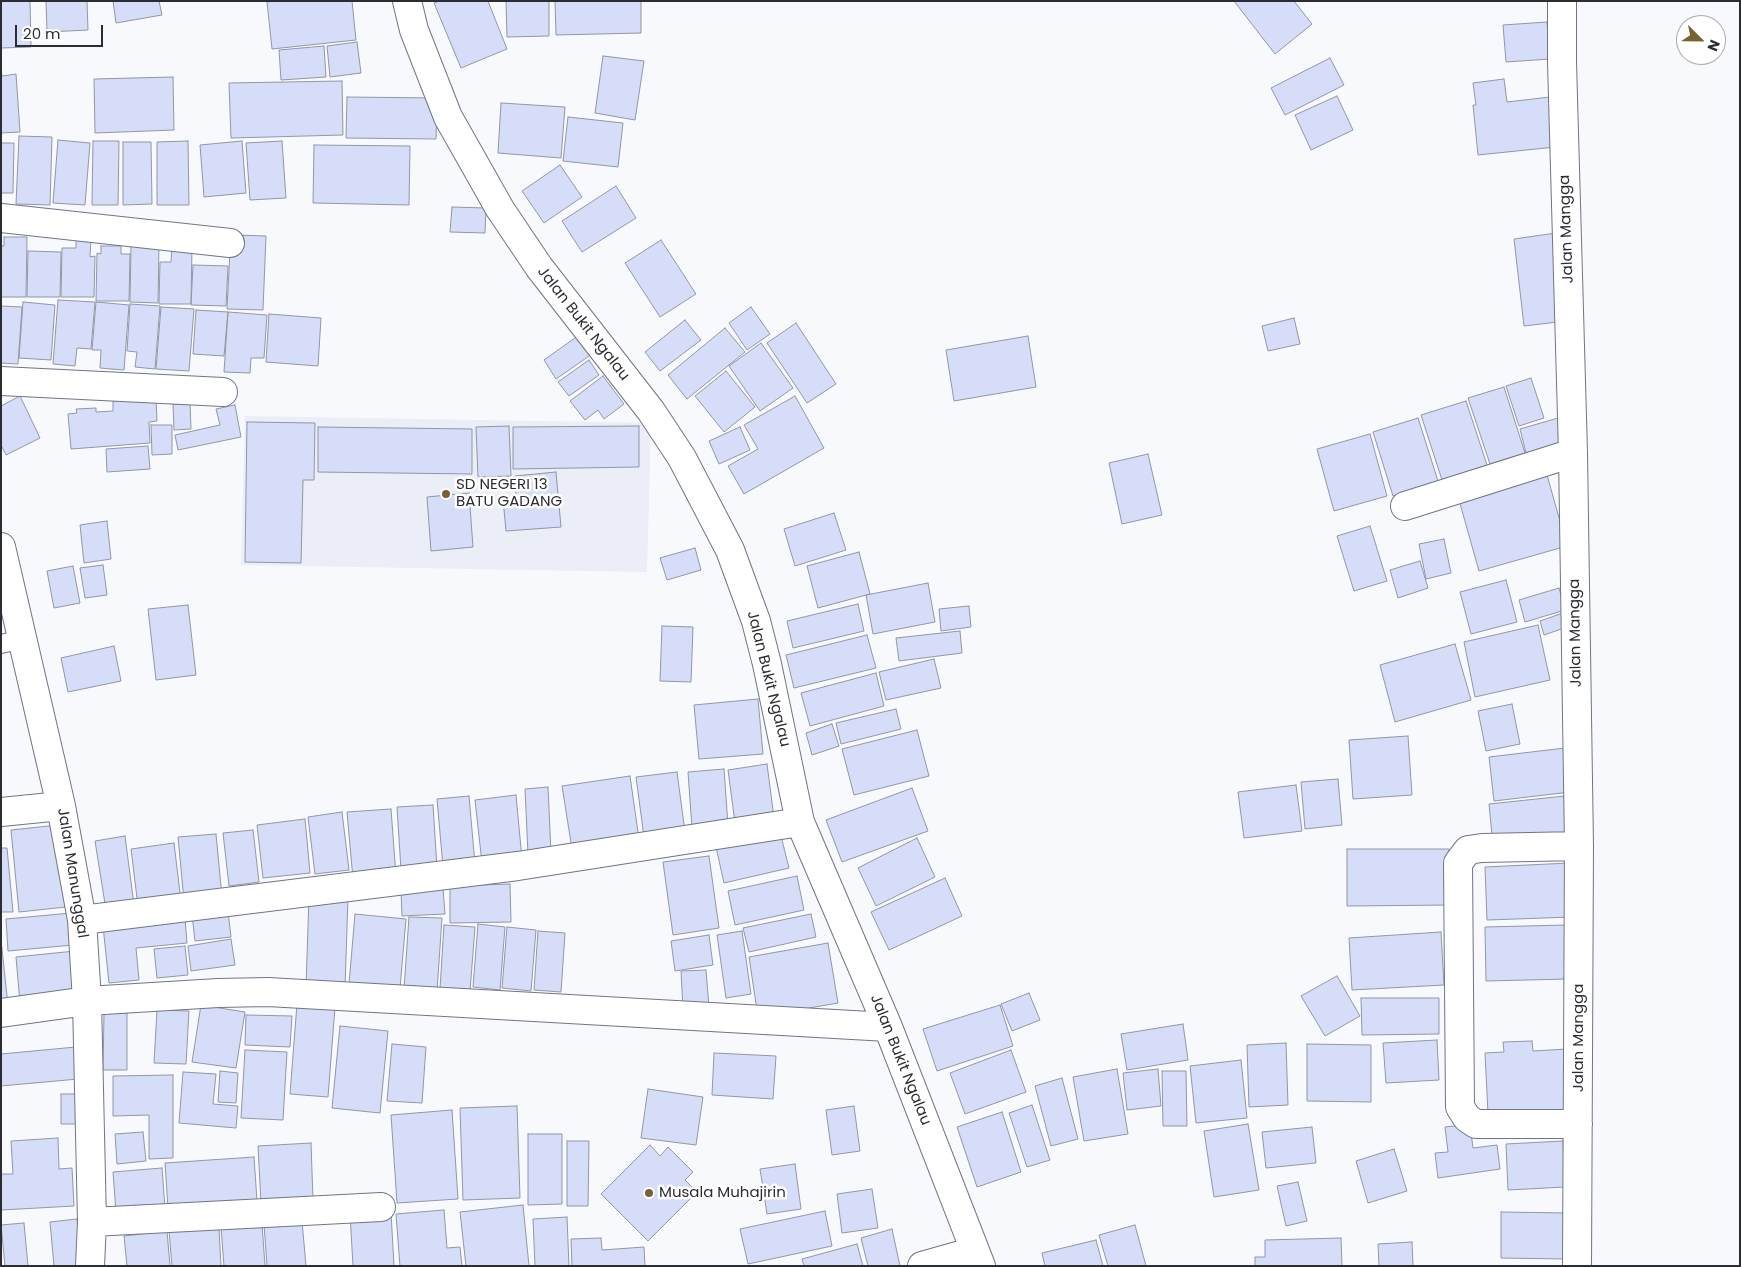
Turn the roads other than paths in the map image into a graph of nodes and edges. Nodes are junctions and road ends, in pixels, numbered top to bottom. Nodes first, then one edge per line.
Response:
1 (407, 1) edge
2 (1562, 1) edge
3 (1, 218) edge
4 (230, 243) dead end
5 (1, 381) edge
6 (223, 392) dead end
7 (1573, 453) junction
8 (1405, 506) dead end
9 (1, 547) edge
10 (12, 642) edge
11 (61, 806) junction
12 (1, 812) edge
13 (800, 822) junction
14 (1579, 846) junction
15 (82, 920) junction
16 (87, 1001) junction
17 (1, 1013) edge
18 (888, 1026) junction
19 (1578, 1124) junction
20 (381, 1206) dead end
21 (92, 1222) junction
22 (978, 1258) edge
23 (90, 1266) edge
24 (922, 1266) edge
25 (1577, 1266) edge

1 - 13 street, Jalan Bukit Ngalau
2 - 7 street, Jalan Mangga
3 - 4 street
5 - 6 street
7 - 8 street
7 - 14 street, Jalan Mangga
9 - 10 street, Jalan Manunggal
10 - 11 street, Jalan Manunggal
11 - 12 street
11 - 15 street, Jalan Manunggal
13 - 15 street
13 - 18 street, Jalan Bukit Ngalau
14 - 19 street, Jalan Mangga
14 - 19 street
15 - 16 street, Jalan Manunggal
16 - 17 street
16 - 18 street
16 - 21 street, Jalan Manunggal
18 - 22 street, Jalan Bukit Ngalau
19 - 25 street, Jalan Mangga
20 - 21 street
21 - 23 street, Jalan Manunggal
22 - 24 street

